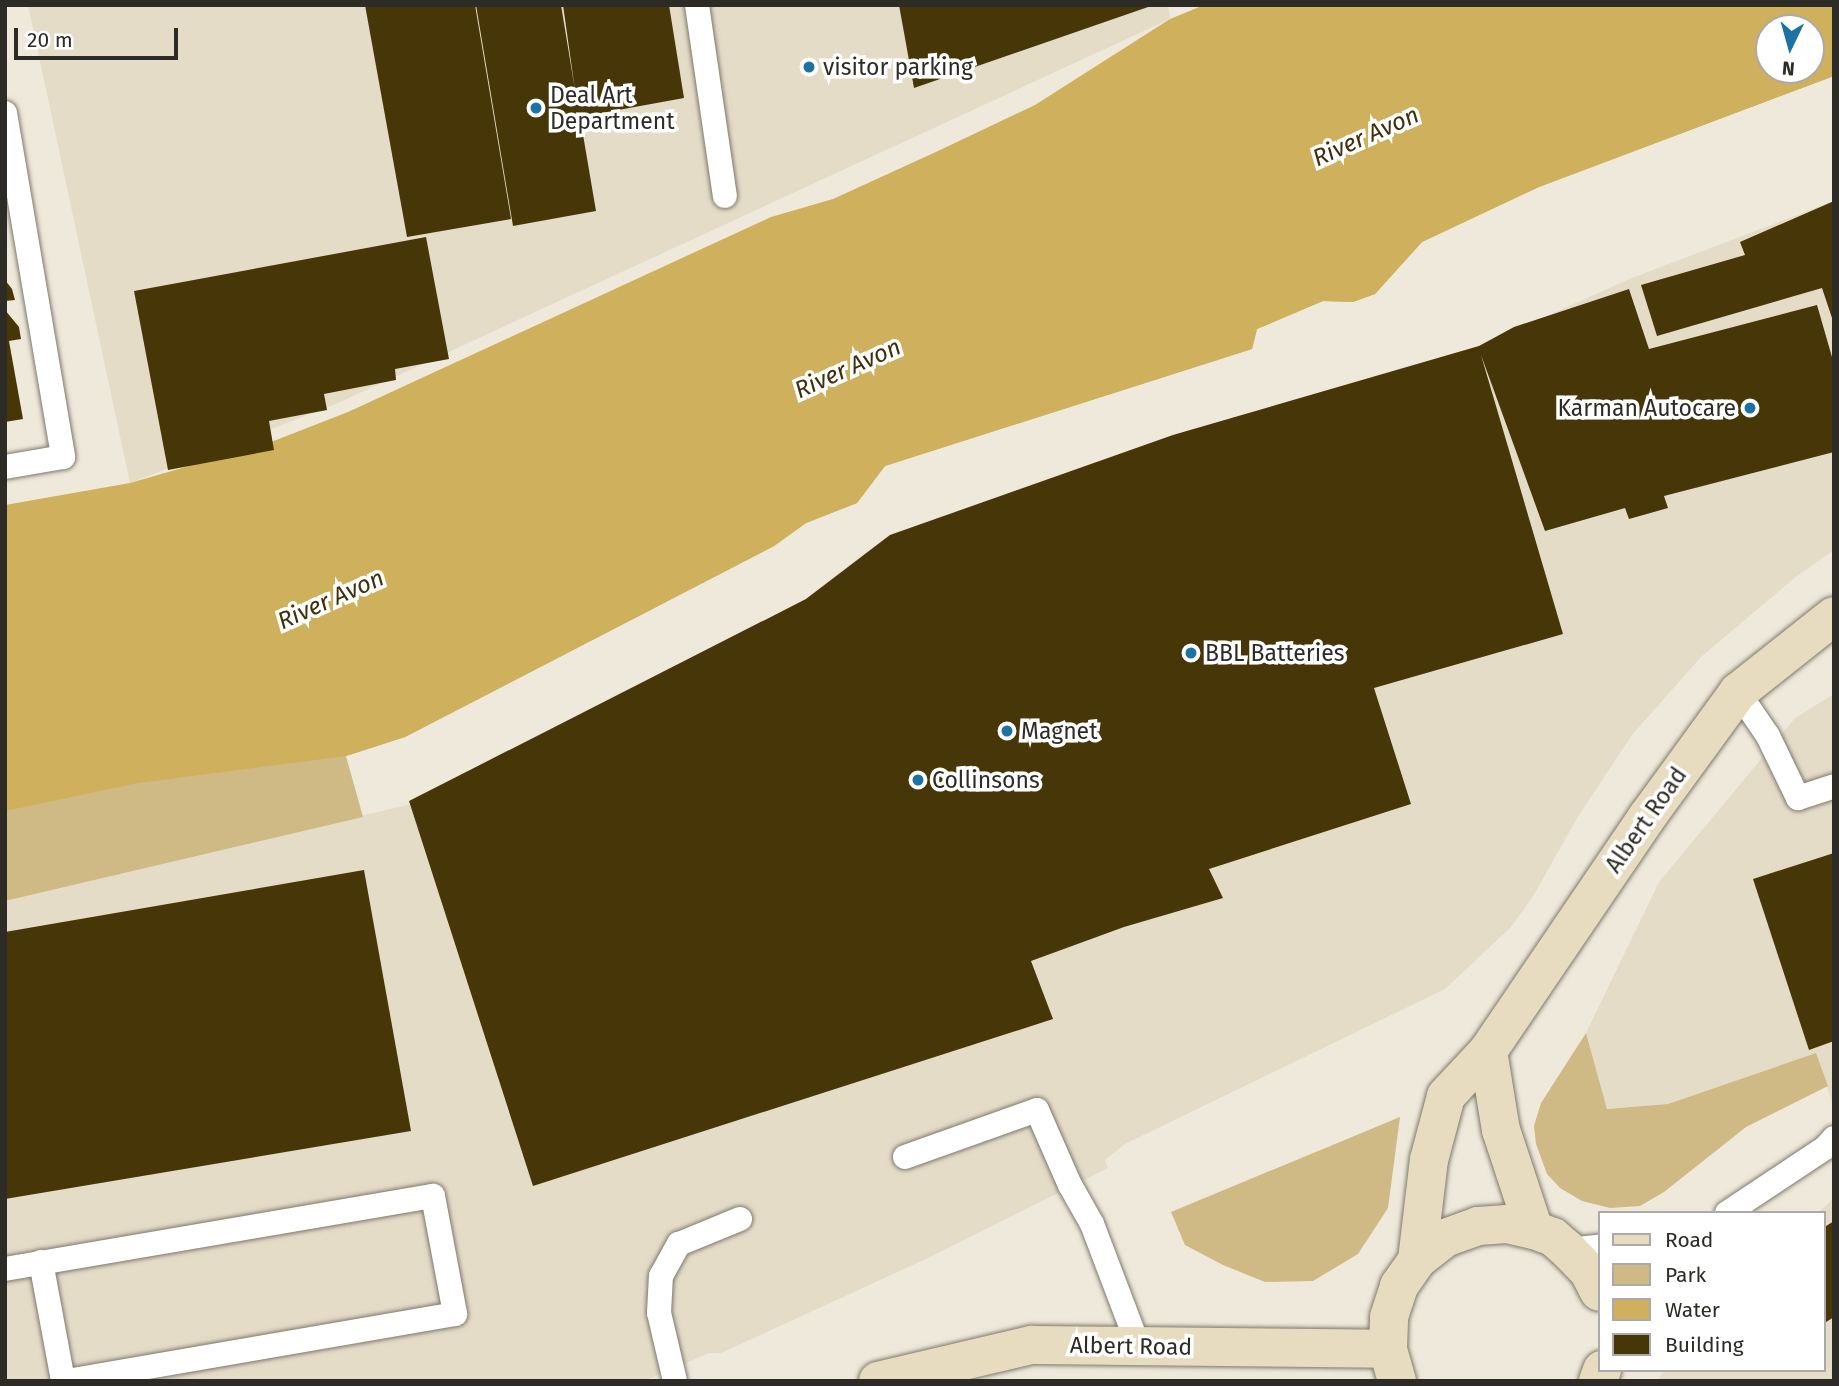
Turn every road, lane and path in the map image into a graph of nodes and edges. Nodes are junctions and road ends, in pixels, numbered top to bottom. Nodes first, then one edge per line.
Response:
1 (697, 5) edge
2 (5, 113) edge
3 (725, 195) dead end
4 (5, 467) edge
5 (1834, 616) edge
6 (1738, 692) junction
7 (1834, 786) edge
8 (1488, 1051) junction
9 (1831, 1145) edge
10 (905, 1157) dead end
11 (1730, 1211) edge
12 (740, 1219) dead end
13 (1534, 1230) junction
14 (1583, 1248) edge
15 (1417, 1260) junction
16 (41, 1262) junction
17 (5, 1269) edge
18 (1598, 1290) edge
19 (1138, 1345) junction
20 (1392, 1365) edge
21 (63, 1381) edge
22 (69, 1381) edge
23 (675, 1381) edge
24 (878, 1381) edge

1 - 3 lane
2 - 4 lane
5 - 6 street, Albert Road
6 - 7 lane
6 - 8 street, Albert Road
8 - 13 street
8 - 15 street, Albert Road
9 - 11 lane
10 - 19 lane
12 - 23 lane
13 - 14 street, Albert Road
13 - 15 street, Albert Road
14 - 18 street, Albert Road
15 - 20 street, Albert Road
16 - 17 lane
16 - 21 lane
16 - 22 lane
19 - 20 street, Albert Road
19 - 24 street, Albert Road

